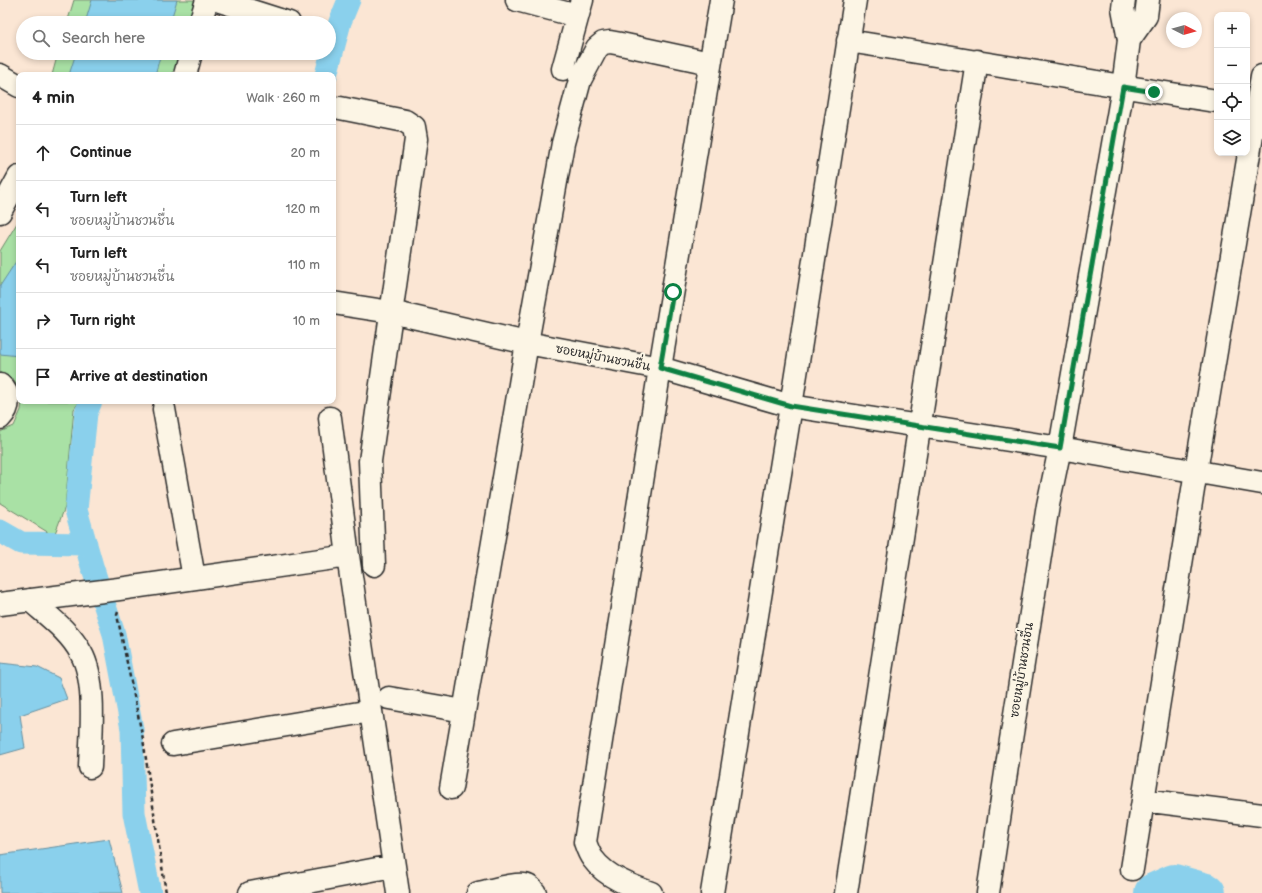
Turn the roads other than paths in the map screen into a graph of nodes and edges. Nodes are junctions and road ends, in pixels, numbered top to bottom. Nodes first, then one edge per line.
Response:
1 (207, 0) edge
2 (217, 0) edge
3 (517, 0) edge
4 (721, 0) edge
5 (855, 0) edge
6 (1124, 0) edge
7 (1148, 0) edge
8 (580, 8) edge
9 (202, 16) edge
10 (267, 16) edge
11 (1129, 40) junction
12 (848, 41) junction
13 (190, 60) edge
14 (977, 61) junction
15 (710, 63) junction
16 (563, 69) dead end
17 (186, 72) edge
18 (0, 75) edge
19 (1262, 76) edge
20 (16, 84) edge
21 (1123, 87) junction
22 (1214, 101) edge
23 (1252, 106) edge
24 (340, 108) dead end
25 (16, 183) edge
26 (0, 212) edge
27 (336, 303) edge
28 (391, 312) junction
29 (527, 343) junction
30 (660, 368) junction
31 (0, 385) edge
32 (791, 406) junction
33 (164, 409) dead end
34 (0, 418) edge
35 (330, 418) dead end
36 (920, 426) junction
37 (1060, 448) junction
38 (1196, 471) junction
39 (1262, 482) edge
40 (348, 556) junction
41 (374, 565) dead end
42 (194, 578) junction
43 (30, 600) junction
44 (0, 604) edge
45 (389, 698) dead end
46 (464, 710) junction
47 (371, 711) junction
48 (173, 744) dead end
49 (90, 767) dead end
50 (451, 788) dead end
51 (1143, 800) junction
52 (1262, 815) edge
53 (393, 866) junction
54 (1132, 869) dead end
55 (250, 893) edge
56 (398, 893) edge
57 (478, 893) edge
58 (535, 893) edge
59 (651, 893) edge
60 (712, 893) edge
61 (846, 893) edge
62 (988, 893) edge

1 - 9 street
2 - 10 street
3 - 8 street
4 - 15 street
5 - 12 street
6 - 11 street, ซอยหมู่บ้านชวนชื่น
7 - 11 street, ซอยหมู่บ้านชวนชื่น
8 - 16 street
11 - 21 street, ซอยหมู่บ้านชวนชื่น
12 - 14 street
12 - 32 street
13 - 17 street
14 - 21 street
14 - 36 street
15 - 29 street
15 - 30 street
18 - 20 street
19 - 23 street
21 - 22 street
21 - 37 street, ซอยหมู่บ้านชวนชื่น
23 - 38 street
24 - 28 street
25 - 26 street
27 - 28 street, ซอยหมู่บ้านชวนชื่น
28 - 29 street, ซอยหมู่บ้านชวนชื่น
28 - 41 street
29 - 30 street, ซอยหมู่บ้านชวนชื่น
29 - 46 street
30 - 32 street, ซอยหมู่บ้านชวนชื่น
30 - 59 street
31 - 34 street
32 - 36 street, ซอยหมู่บ้านชวนชื่น
32 - 60 street
33 - 42 street
35 - 40 street
36 - 37 street, ซอยหมู่บ้านชวนชื่น
36 - 61 street
37 - 38 street, ซอยหมู่บ้านชวนชื่น
37 - 62 street, ซอยหมู่บ้านชวนชื่น
38 - 39 street, ซอยหมู่บ้านชวนชื่น
38 - 51 street
40 - 42 street
40 - 47 street
42 - 43 street
43 - 44 street
43 - 49 street
45 - 46 street
46 - 50 street
47 - 48 street
47 - 53 street
51 - 52 street
51 - 54 street
53 - 55 street
53 - 56 street
57 - 58 street

